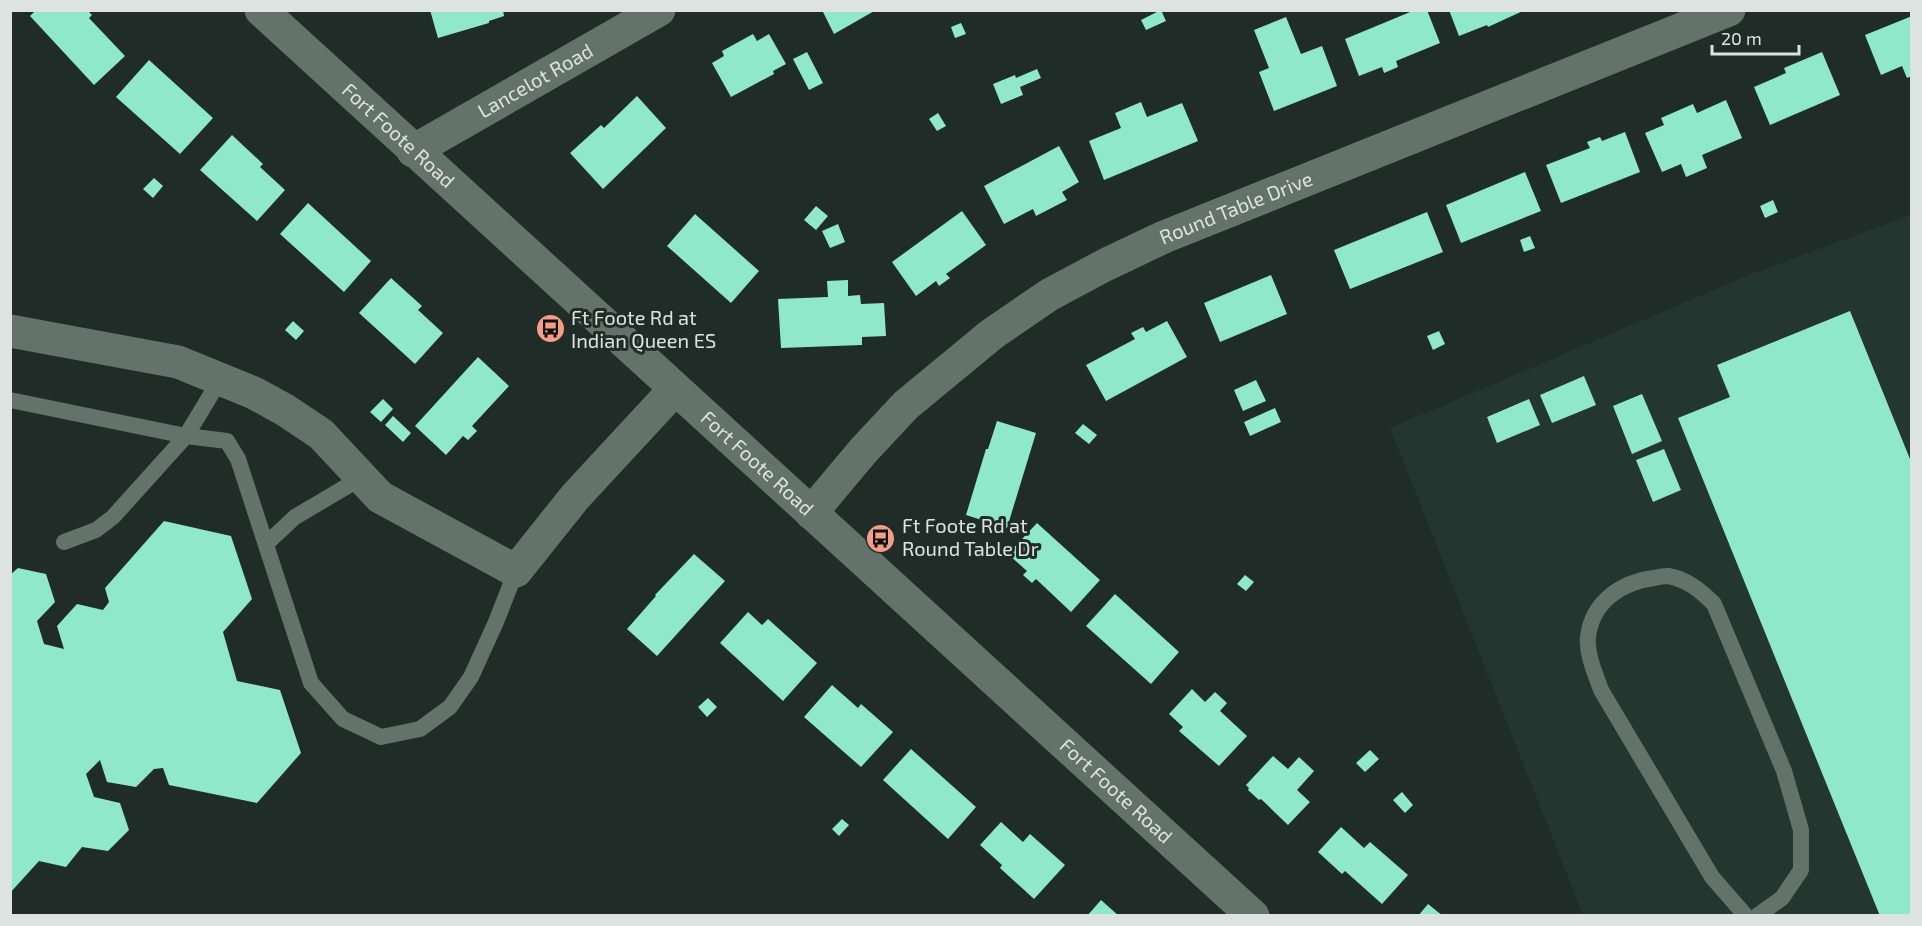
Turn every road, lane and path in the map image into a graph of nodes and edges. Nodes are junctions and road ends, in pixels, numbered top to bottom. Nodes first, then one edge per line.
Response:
1 (261, 10) edge
2 (659, 10) edge
3 (1730, 10) edge
4 (413, 151) junction
5 (10, 331) edge
6 (221, 378) junction
7 (675, 389) junction
8 (10, 400) edge
9 (186, 436) junction
10 (361, 478) junction
11 (811, 513) junction
12 (64, 542) dead end
13 (266, 544) junction
14 (516, 572) junction
15 (1253, 915) edge
16 (1746, 915) edge
17 (1757, 915) edge

1 - 4 street, Fort Foote Road
2 - 4 street, Lancelot Road
3 - 11 street, Round Table Drive
4 - 7 street, Fort Foote Road
5 - 6 street
6 - 9 lane
6 - 10 street
7 - 11 street, Fort Foote Road
7 - 14 street
8 - 9 lane
9 - 12 lane
9 - 13 lane
10 - 13 lane
10 - 14 street
11 - 15 street, Fort Foote Road
13 - 14 lane
16 - 17 lane

